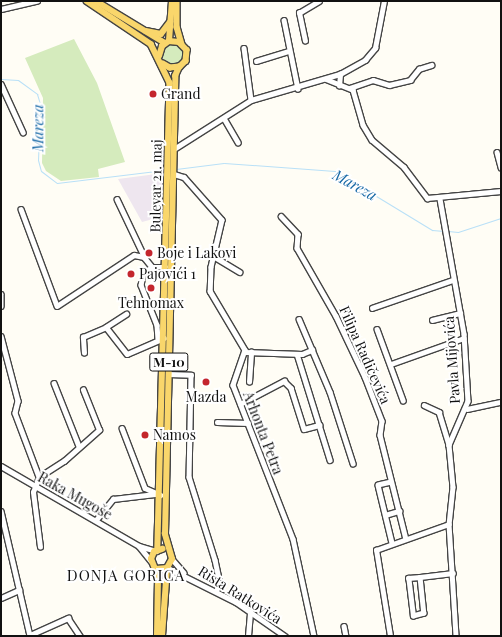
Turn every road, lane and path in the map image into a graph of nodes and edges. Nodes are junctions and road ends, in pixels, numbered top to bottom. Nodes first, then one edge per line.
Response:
1 (37, 1) edge
2 (87, 1) edge
3 (96, 1) edge
4 (172, 1) edge
5 (177, 1) edge
6 (319, 1) edge
7 (384, 1) edge
8 (1, 9) edge
9 (171, 20) junction
10 (284, 20) dead end
11 (143, 31) junction
12 (305, 41) dead end
13 (167, 42) junction
14 (182, 44) junction
15 (244, 48) dead end
16 (289, 51) junction
17 (160, 57) junction
18 (256, 61) dead end
19 (163, 64) junction
20 (431, 65) dead end
21 (178, 67) junction
22 (340, 74) junction
23 (326, 79) junction
24 (1, 84) edge
25 (339, 86) junction
26 (350, 88) junction
27 (298, 89) junction
28 (251, 100) junction
29 (224, 118) junction
30 (23, 132) dead end
31 (238, 142) dead end
32 (174, 149) junction
33 (497, 152) dead end
34 (501, 167) edge
35 (174, 174) junction
36 (501, 191) edge
37 (117, 199) dead end
38 (440, 199) junction
39 (21, 209) dead end
40 (281, 216) dead end
41 (213, 256) junction
42 (145, 258) junction
43 (152, 266) junction
44 (166, 267) junction
45 (240, 272) dead end
46 (453, 280) junction
47 (1, 294) edge
48 (1, 306) edge
49 (372, 308) dead end
50 (460, 313) junction
51 (126, 314) dead end
52 (299, 319) dead end
53 (432, 320) dead end
54 (106, 327) junction
55 (377, 329) dead end
56 (1, 336) edge
57 (161, 338) junction
58 (464, 338) junction
59 (312, 350) junction
60 (245, 352) junction
61 (251, 352) junction
62 (84, 353) dead end
63 (297, 354) junction
64 (391, 364) junction
65 (168, 374) junction
66 (249, 382) dead end
67 (54, 383) dead end
68 (83, 390) dead end
69 (403, 400) dead end
70 (501, 402) edge
71 (240, 404) junction
72 (424, 405) dead end
73 (467, 409) junction
74 (217, 422) dead end
75 (248, 423) junction
76 (319, 425) junction
77 (122, 428) dead end
78 (449, 445) junction
79 (79, 446) junction
80 (330, 460) dead end
81 (353, 463) dead end
82 (1, 466) edge
83 (39, 477) junction
84 (391, 482) junction
85 (34, 486) junction
86 (158, 494) junction
87 (399, 511) junction
88 (1, 514) edge
89 (385, 514) junction
90 (96, 520) junction
91 (449, 524) junction
92 (406, 539) junction
93 (392, 543) junction
94 (139, 546) junction
95 (40, 547) dead end
96 (157, 550) junction
97 (168, 552) junction
98 (172, 559) junction
99 (151, 561) junction
100 (168, 568) junction
101 (156, 569) junction
102 (184, 573) junction
103 (453, 573) junction
104 (420, 577) junction
105 (19, 590) junction
106 (217, 590) junction
107 (1, 598) edge
108 (250, 612) junction
109 (344, 626) dead end
110 (30, 636) edge
111 (80, 636) edge
112 (157, 636) edge
113 (162, 636) edge
114 (248, 636) edge
115 (285, 636) edge
116 (314, 636) edge
117 (346, 636) edge
118 (390, 636) edge
119 (456, 636) edge

1 - 8 street
2 - 17 main road
3 - 11 main road
4 - 9 main road
5 - 14 main road, M-10
6 - 12 street
7 - 22 street
9 - 11 main road
9 - 13 main road
10 - 16 street
11 - 13 main road
13 - 14 main road
13 - 17 main road
14 - 21 main road, M-10
15 - 28 street
16 - 18 street
16 - 27 street
17 - 19 main road, M-10
19 - 21 main road
19 - 44 main road, Bulevar 21. maj / M-10
20 - 26 street
21 - 32 main road, Bulevar 21. maj / M-10
22 - 23 street
22 - 25 street
23 - 25 street
23 - 27 street
24 - 30 street
25 - 26 street
26 - 38 street
27 - 28 street
28 - 29 street
29 - 31 street
29 - 32 street
32 - 35 main road, Bulevar 21. maj / M-10
33 - 34 street
35 - 41 street
35 - 65 main road, Bulevar 21. maj / M-10
36 - 38 street
37 - 42 street
38 - 46 street, Pavla Mijovića
39 - 42 street
40 - 84 street, Filipa Radičevića
41 - 45 street
41 - 60 street
42 - 43 street
43 - 44 street
43 - 57 street
44 - 57 main road, Bulevar 21. maj / M-10
46 - 49 street
46 - 50 street, Pavla Mijovića
47 - 48 street
50 - 53 street
50 - 58 street, Pavla Mijovića
51 - 54 street
52 - 59 street
54 - 57 street
54 - 62 street
55 - 64 street
56 - 83 street
57 - 86 main road, Bulevar 21. maj / M-10
58 - 64 street
58 - 73 street, Pavla Mijovića
59 - 63 street
59 - 81 street
60 - 61 street
60 - 71 street, Arhonta Petra
61 - 63 street
61 - 66 street
63 - 76 street
64 - 69 street
65 - 97 main road, Bulevar 21. maj / M-10
65 - 106 street
67 - 79 street
68 - 79 street
70 - 73 street
71 - 75 street, Arhonta Petra
71 - 76 street
72 - 78 street
73 - 78 street, Pavla Mijovića
74 - 75 street
75 - 116 street, Arhonta Petra
76 - 80 street
77 - 86 street
78 - 91 street
79 - 83 street
82 - 85 street, Raka Mugoše
83 - 85 street
84 - 87 street, Filipa Radičevića
84 - 89 street
85 - 90 street, Raka Mugoše
85 - 95 street
86 - 90 street
86 - 96 main road, Bulevar 21. maj / M-10
87 - 89 street
87 - 92 street, Filipa Radičevića
88 - 105 street
89 - 93 street
90 - 94 street, Raka Mugoše
91 - 92 street
91 - 103 street
92 - 93 street
93 - 118 street
94 - 96 street, Raka Mugoše
94 - 99 street, Raka Mugoše
96 - 97 main road
96 - 99 main road, Bulevar 21. maj / M-10
97 - 98 main road, Bulevar 21. maj / M-10
98 - 100 main road
98 - 102 street, Rista Ratkovića
99 - 101 main road
100 - 101 main road
100 - 102 street, Rista Ratkovića
100 - 113 main road
101 - 112 main road
102 - 106 street, Rista Ratkovića
103 - 104 street
103 - 119 street
104 - 104 street
105 - 107 street
105 - 110 street
106 - 108 street, Rista Ratkovića
108 - 114 street
108 - 115 street, Rista Ratkovića
109 - 117 street
110 - 111 street

